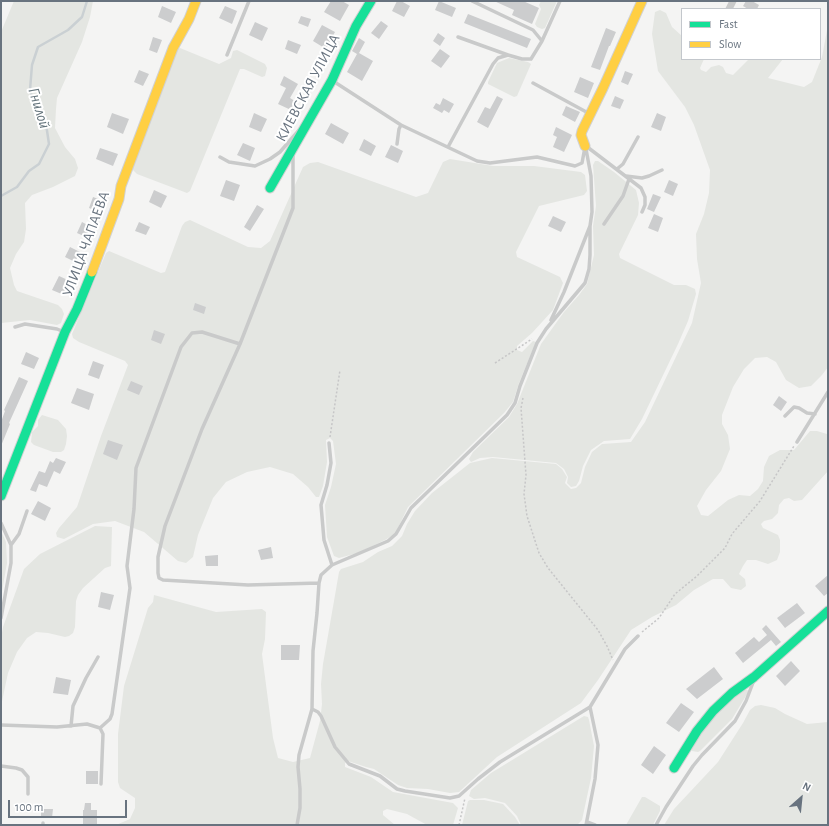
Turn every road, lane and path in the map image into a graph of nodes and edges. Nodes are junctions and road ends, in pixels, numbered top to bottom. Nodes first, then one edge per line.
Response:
1 (196, 1) edge
2 (249, 1) edge
3 (371, 1) edge
4 (472, 1) edge
5 (560, 1) edge
6 (642, 1) edge
7 (458, 37) dead end
8 (542, 41) junction
9 (227, 55) dead end
10 (508, 55) junction
11 (332, 80) junction
12 (533, 83) dead end
13 (315, 111) junction
14 (590, 115) junction
15 (401, 125) junction
16 (638, 137) dead end
17 (397, 144) dead end
18 (585, 146) junction
19 (294, 147) junction
20 (448, 147) junction
21 (220, 157) dead end
22 (617, 169) junction
23 (662, 170) dead end
24 (628, 177) junction
25 (270, 188) dead end
26 (642, 212) dead end
27 (604, 224) dead end
28 (590, 226) junction
29 (15, 327) dead end
30 (546, 329) junction
31 (65, 332) junction
32 (240, 344) junction
33 (520, 347) dead end
34 (495, 363) dead end
35 (340, 370) dead end
36 (520, 386) junction
37 (828, 392) edge
38 (815, 414) junction
39 (785, 416) dead end
40 (797, 442) joint
41 (329, 443) joint
42 (1, 496) edge
43 (27, 511) dead end
44 (1, 523) edge
45 (11, 545) junction
46 (332, 565) junction
47 (319, 583) junction
48 (828, 611) edge
49 (1, 618) edge
50 (638, 636) joint
51 (98, 657) dead end
52 (615, 665) junction
53 (754, 677) junction
54 (590, 707) junction
55 (312, 709) junction
56 (1, 725) edge
57 (71, 726) junction
58 (100, 728) junction
59 (1, 766) edge
60 (674, 768) dead end
61 (101, 784) dead end
62 (467, 790) junction
63 (28, 794) dead end
64 (586, 824) edge
65 (297, 825) edge
66 (459, 825) edge
67 (595, 825) edge
68 (656, 825) edge

1 - 31 street, УЛИЦА ЧАПАЕВА
2 - 9 lane
3 - 11 street, КИЕВСКАЯ УЛИЦА
4 - 8 lane
5 - 8 lane
6 - 14 street
7 - 10 lane
8 - 10 lane
10 - 20 lane
11 - 13 street, КИЕВСКАЯ УЛИЦА
11 - 15 lane
12 - 14 lane
13 - 19 street, КИЕВСКАЯ УЛИЦА
13 - 21 lane
14 - 18 street
15 - 17 lane
15 - 20 lane
16 - 22 lane
18 - 20 lane
18 - 22 lane
18 - 28 lane
19 - 25 street, КИЕВСКАЯ УЛИЦА
19 - 32 lane
22 - 24 lane
23 - 24 lane
24 - 26 lane
24 - 27 lane
28 - 30 lane
28 - 30 lane
29 - 31 lane
30 - 36 lane
31 - 42 street, УЛИЦА ЧАПАЕВА
32 - 47 lane
32 - 58 lane
33 - 34 path
35 - 41 path
36 - 46 lane
36 - 52 path
37 - 38 lane
38 - 39 lane
38 - 40 lane
40 - 50 path
41 - 46 lane
43 - 45 lane
44 - 45 lane
45 - 49 lane
46 - 47 lane
47 - 55 lane
48 - 53 street
50 - 52 lane
51 - 57 lane
52 - 54 lane
53 - 60 street
53 - 68 lane
54 - 62 lane
54 - 64 lane
55 - 62 lane
55 - 65 lane
56 - 57 lane
57 - 58 lane
58 - 61 lane
59 - 63 lane
62 - 66 path
64 - 67 lane

